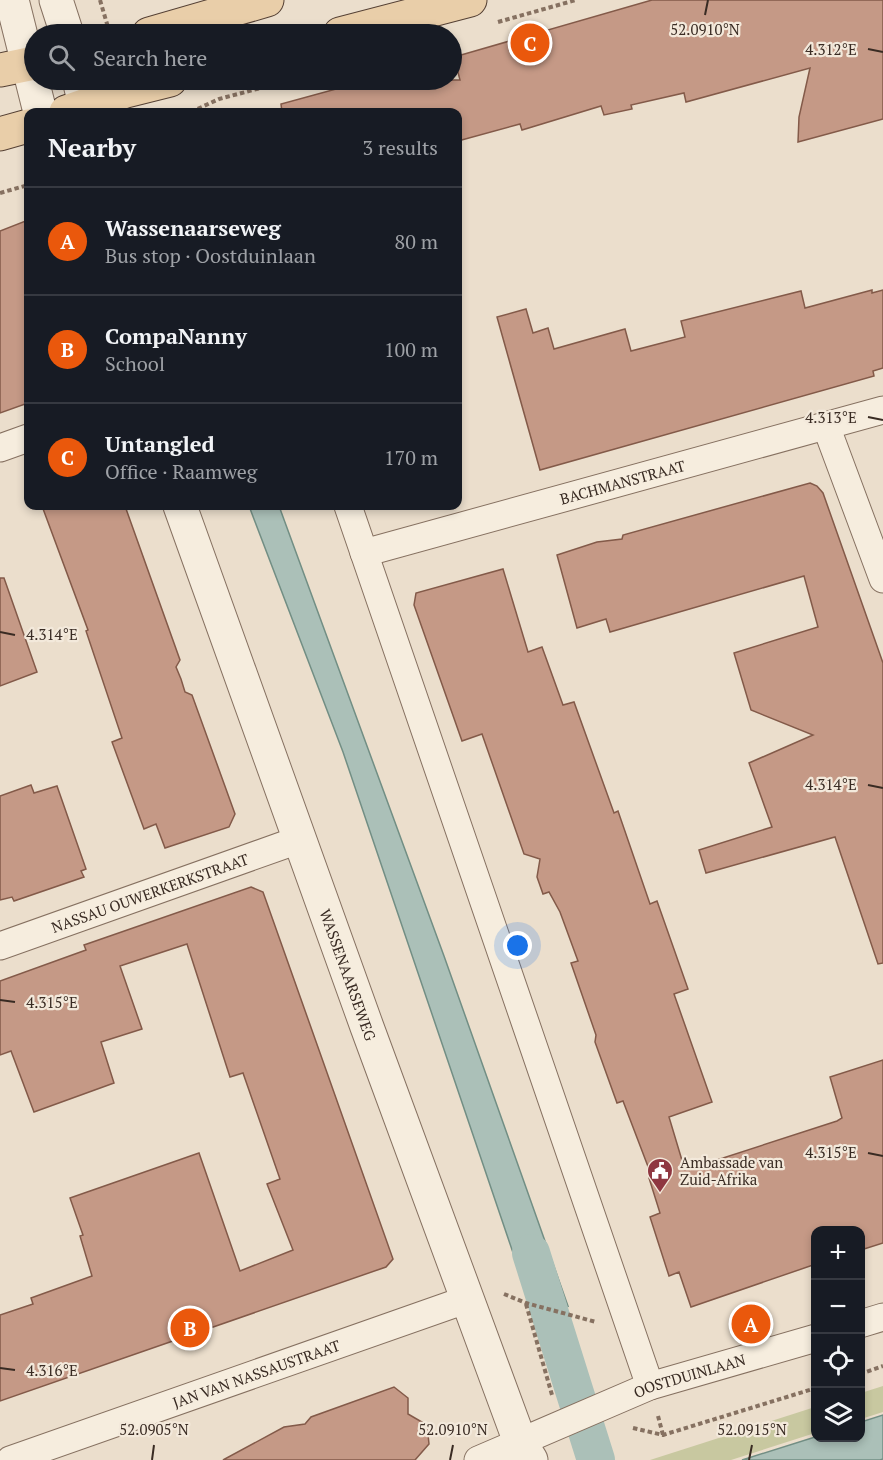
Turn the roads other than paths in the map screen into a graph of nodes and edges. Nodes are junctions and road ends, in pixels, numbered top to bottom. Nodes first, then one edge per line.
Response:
1 (12, 0) edge
2 (56, 0) edge
3 (267, 0) edge
4 (470, 0) edge
5 (64, 24) edge
6 (184, 24) edge
7 (378, 24) edge
8 (21, 66) edge
9 (31, 90) edge
10 (129, 90) edge
11 (79, 102) edge
12 (38, 108) edge
13 (24, 127) edge
14 (0, 134) edge
15 (883, 410) edge
16 (826, 426) junction
17 (24, 439) edge
18 (0, 448) edge
19 (181, 510) edge
20 (349, 510) edge
21 (364, 553) junction
22 (883, 579) edge
23 (301, 839) junction
24 (0, 946) edge
25 (468, 1299) junction
26 (883, 1317) edge
27 (865, 1323) edge
28 (811, 1339) edge
29 (650, 1386) junction
30 (523, 1454) edge
31 (10, 1460) edge
32 (478, 1460) edge

1 - 8 street
2 - 5 street
3 - 6 main road
4 - 7 main road
9 - 12 street
10 - 11 main road
13 - 14 main road
15 - 16 street, BACHMANSTRAAT
16 - 21 street, BACHMANSTRAAT
16 - 22 street
17 - 18 street
19 - 23 street, WASSENAARSEWEG
20 - 21 street
21 - 29 street
23 - 24 street, NASSAU OUWERKERKSTRAAT
23 - 25 street, WASSENAARSEWEG
25 - 30 street, WASSENAARSEWEG
25 - 31 street, JAN VAN NASSAUSTRAAT
26 - 27 street
28 - 29 street, OOSTDUINLAAN
29 - 30 street, OOSTDUINLAAN
30 - 32 street, OOSTDUINLAAN

